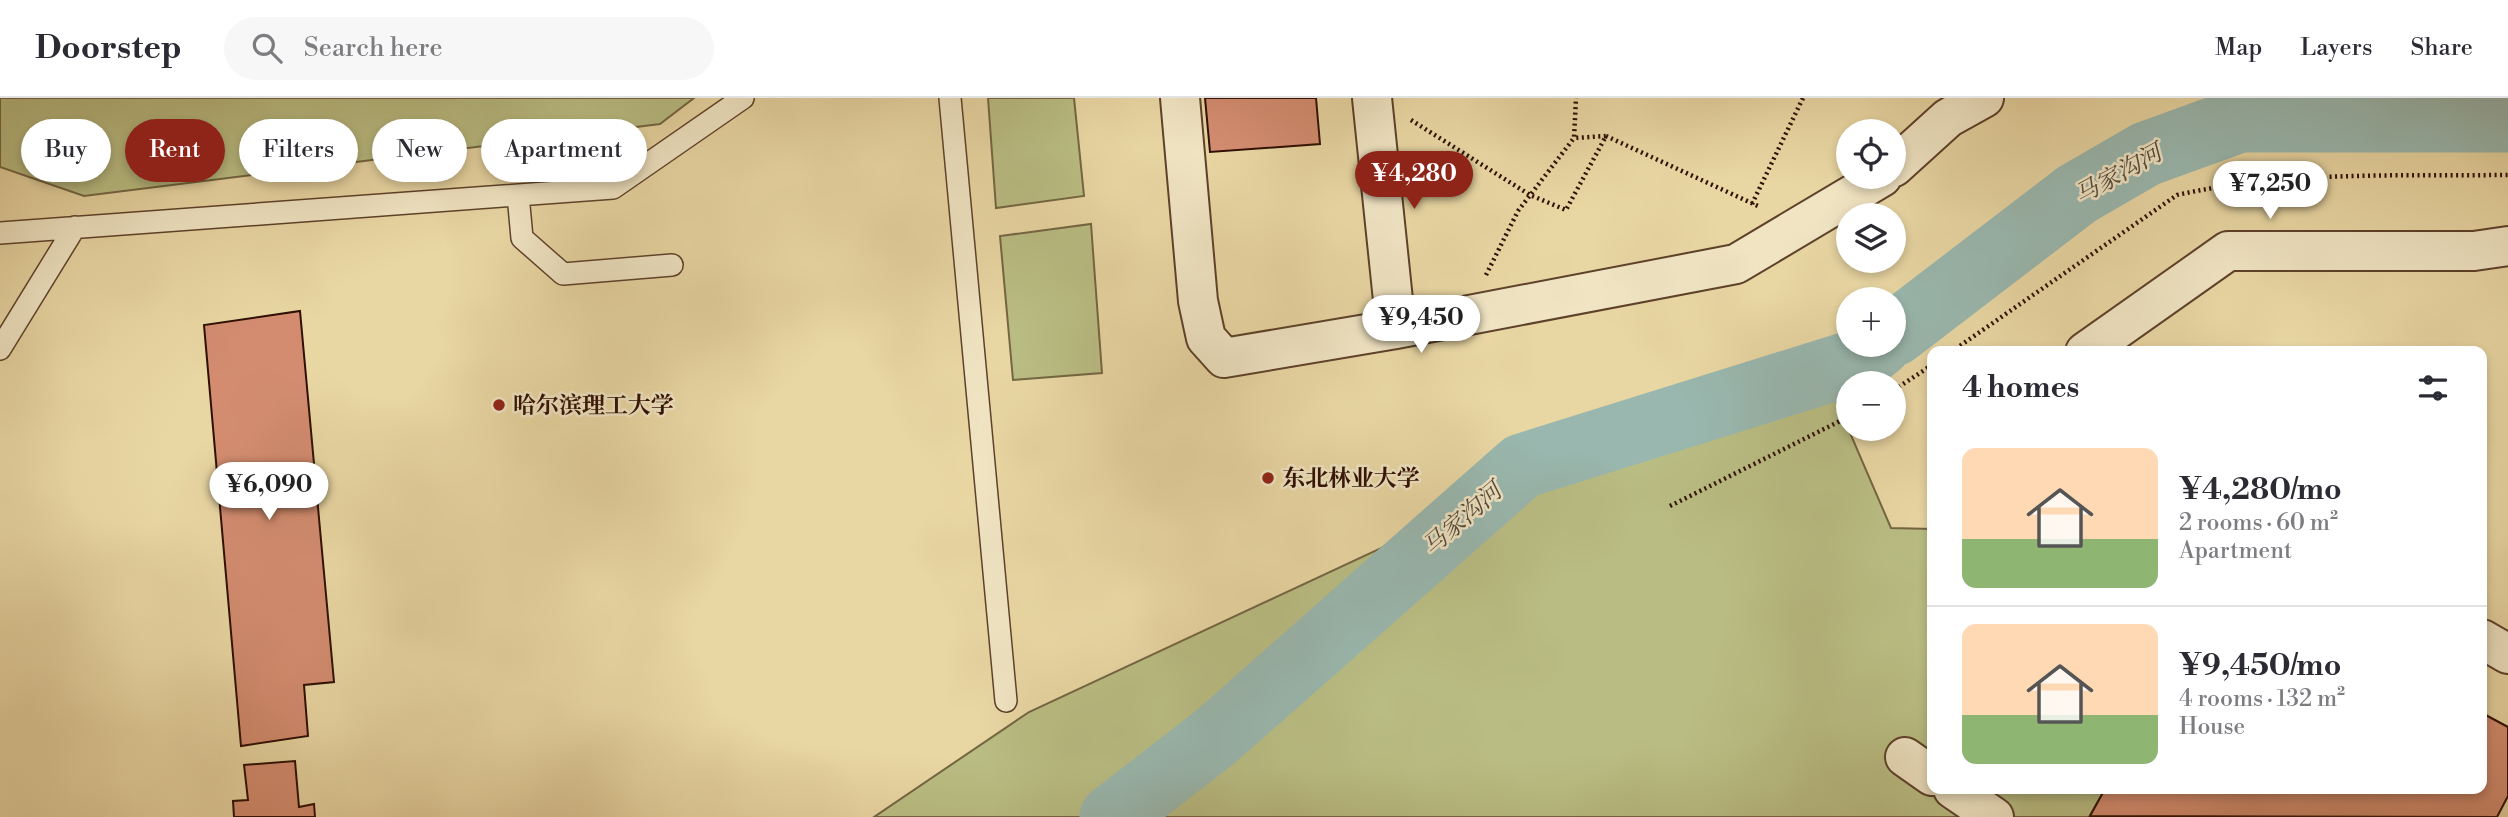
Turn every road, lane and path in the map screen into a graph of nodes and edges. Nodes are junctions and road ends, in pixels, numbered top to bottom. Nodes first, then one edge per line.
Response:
1 (743, 98) edge
2 (950, 98) edge
3 (1180, 98) edge
4 (1576, 98) edge
5 (1803, 98) edge
6 (1984, 98) edge
7 (1387, 106) edge
8 (1947, 108) edge
9 (1606, 136) junction
10 (1574, 138) junction
11 (1906, 154) edge
12 (1862, 189) edge
13 (518, 195) junction
14 (1530, 195) junction
15 (1752, 204) junction
16 (1801, 226) junction
17 (75, 227) junction
18 (0, 233) edge
19 (2508, 246) edge
20 (671, 265) dead end
21 (1465, 316) junction
22 (1396, 329) junction
23 (2093, 346) edge
24 (0, 349) edge
25 (1927, 368) edge
26 (1906, 382) edge
27 (1836, 423) edge
28 (1670, 506) dead end
29 (2487, 642) edge
30 (2508, 654) edge
31 (1006, 701) dead end
32 (1960, 794) edge
33 (1994, 817) edge

1 - 13 lane
2 - 31 lane
3 - 22 street
4 - 10 path
5 - 15 path
6 - 8 street
7 - 14 path
7 - 22 street
8 - 11 street
9 - 10 path
9 - 14 path
9 - 15 path
10 - 14 path
12 - 16 street
13 - 17 lane
13 - 20 lane
14 - 21 path
15 - 16 path
16 - 21 street
17 - 18 lane
17 - 24 lane
19 - 23 street
21 - 22 street
25 - 26 path
27 - 28 path
29 - 30 street
32 - 33 street

